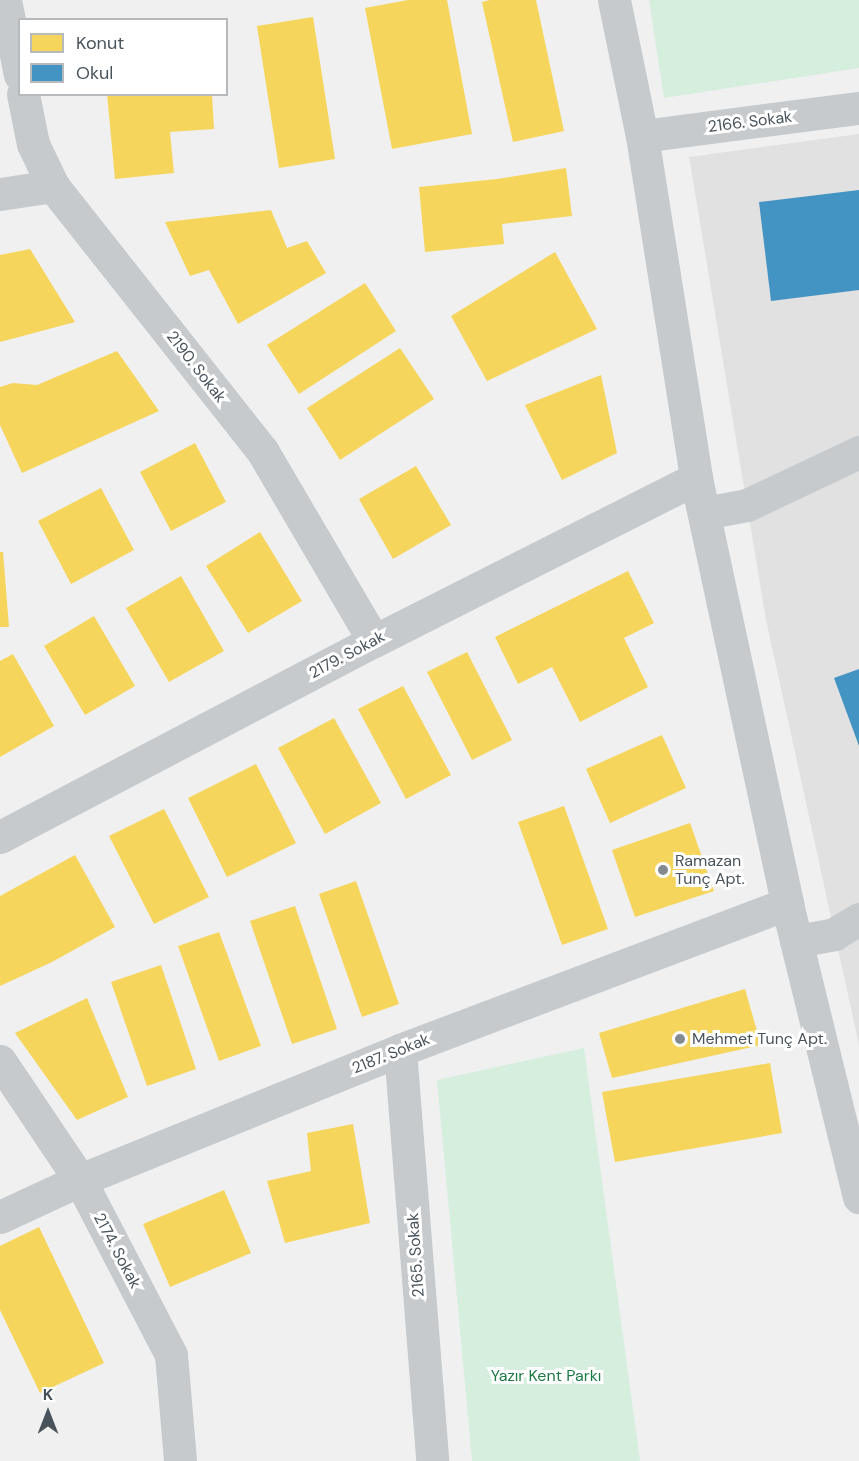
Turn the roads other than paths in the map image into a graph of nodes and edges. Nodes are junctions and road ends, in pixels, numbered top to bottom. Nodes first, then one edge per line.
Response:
1 (5, 0) edge
2 (614, 0) edge
3 (18, 65) edge
4 (24, 96) edge
5 (859, 108) edge
6 (642, 136) junction
7 (53, 186) junction
8 (0, 195) edge
9 (859, 452) edge
10 (696, 478) junction
11 (704, 513) junction
12 (374, 641) junction
13 (0, 837) edge
14 (787, 904) junction
15 (859, 919) edge
16 (796, 941) junction
17 (400, 1050) junction
18 (0, 1061) edge
19 (80, 1180) junction
20 (859, 1197) edge
21 (0, 1217) edge
22 (180, 1461) edge
23 (432, 1461) edge

1 - 3 street
2 - 6 street
4 - 7 street, 2190. Sokak
5 - 6 street, 2166. Sokak
6 - 10 street
7 - 8 street
7 - 12 street, 2190. Sokak
9 - 11 street
10 - 11 street
10 - 12 street, 2179. Sokak
11 - 14 street
12 - 13 street, 2179. Sokak
14 - 16 street
14 - 17 street, 2187. Sokak
15 - 16 street
16 - 20 street
17 - 19 street, 2187. Sokak
17 - 23 street, 2165. Sokak
18 - 19 street, 2174. Sokak
19 - 21 street, 2187. Sokak
19 - 22 street, 2174. Sokak

